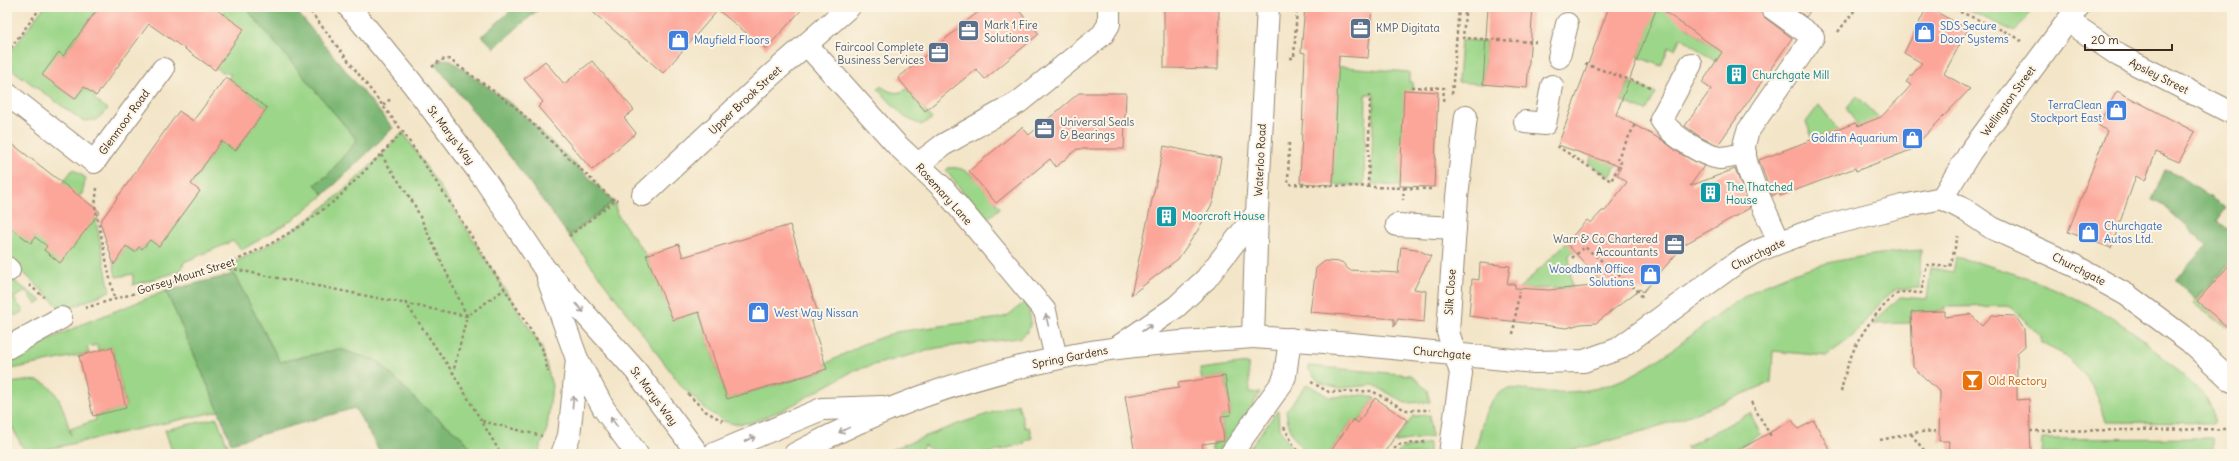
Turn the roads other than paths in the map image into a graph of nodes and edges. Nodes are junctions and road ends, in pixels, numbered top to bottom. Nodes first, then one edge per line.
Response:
1 (349, 7) edge
2 (849, 7) edge
3 (1109, 7) edge
4 (1268, 7) edge
5 (1771, 7) edge
6 (2073, 14) edge
7 (1567, 24) dead end
8 (807, 44) junction
9 (1560, 52) road end
10 (1691, 64) dead end
11 (163, 69) dead end
12 (1552, 86) dead end
13 (7, 94) edge
14 (2232, 113) edge
15 (1466, 116) road end
16 (1535, 123) road end
17 (1745, 153) junction
18 (918, 164) junction
19 (643, 195) road end
20 (1942, 198) junction
21 (1257, 213) junction
22 (1400, 225) road end
23 (1455, 228) junction
24 (1779, 242) junction
25 (544, 268) junction
26 (61, 318) road end
27 (1253, 337) junction
28 (1290, 339) junction
29 (7, 348) edge
30 (1114, 349) junction
31 (1456, 354) junction
32 (1056, 358) junction
33 (577, 359) junction
34 (2232, 381) edge
35 (892, 406) junction
36 (1452, 446) edge
37 (562, 454) edge
38 (636, 454) edge
39 (698, 454) edge
40 (714, 454) edge
41 (795, 454) edge
42 (1230, 454) edge

1 - 25 street, St. Marys Way
2 - 8 street, Upper Brook Street
3 - 18 street
4 - 21 street, Waterloo Road
5 - 17 street
6 - 14 street, Apsley Street
6 - 20 street, Wellington Street
7 - 9 street
8 - 18 street, Rosemary Lane
8 - 19 street, Upper Brook Street
10 - 17 street
11 - 13 street, Glenmoor Road
12 - 16 street
15 - 23 street, Silk Close
17 - 24 street
32 -> 18 street, Rosemary Lane
20 - 24 street, Churchgate
20 - 34 street, Churchgate
21 - 27 street, Waterloo Road
30 -> 21 street
22 - 23 street
23 - 31 street, Silk Close
24 - 31 street, Churchgate
25 - 33 street, St. Marys Way
25 -> 39 street, St. Marys Way
26 - 29 street
27 - 28 street, Churchgate
27 - 30 street, Spring Gardens
28 - 31 street, Churchgate
28 - 42 street
30 - 32 street, Spring Gardens
31 - 36 street, Silk Close
32 - 35 street, Spring Gardens
37 -> 33 street
38 -> 33 street, St. Marys Way
40 -> 35 street, Spring Gardens
35 -> 41 street, Spring Gardens

